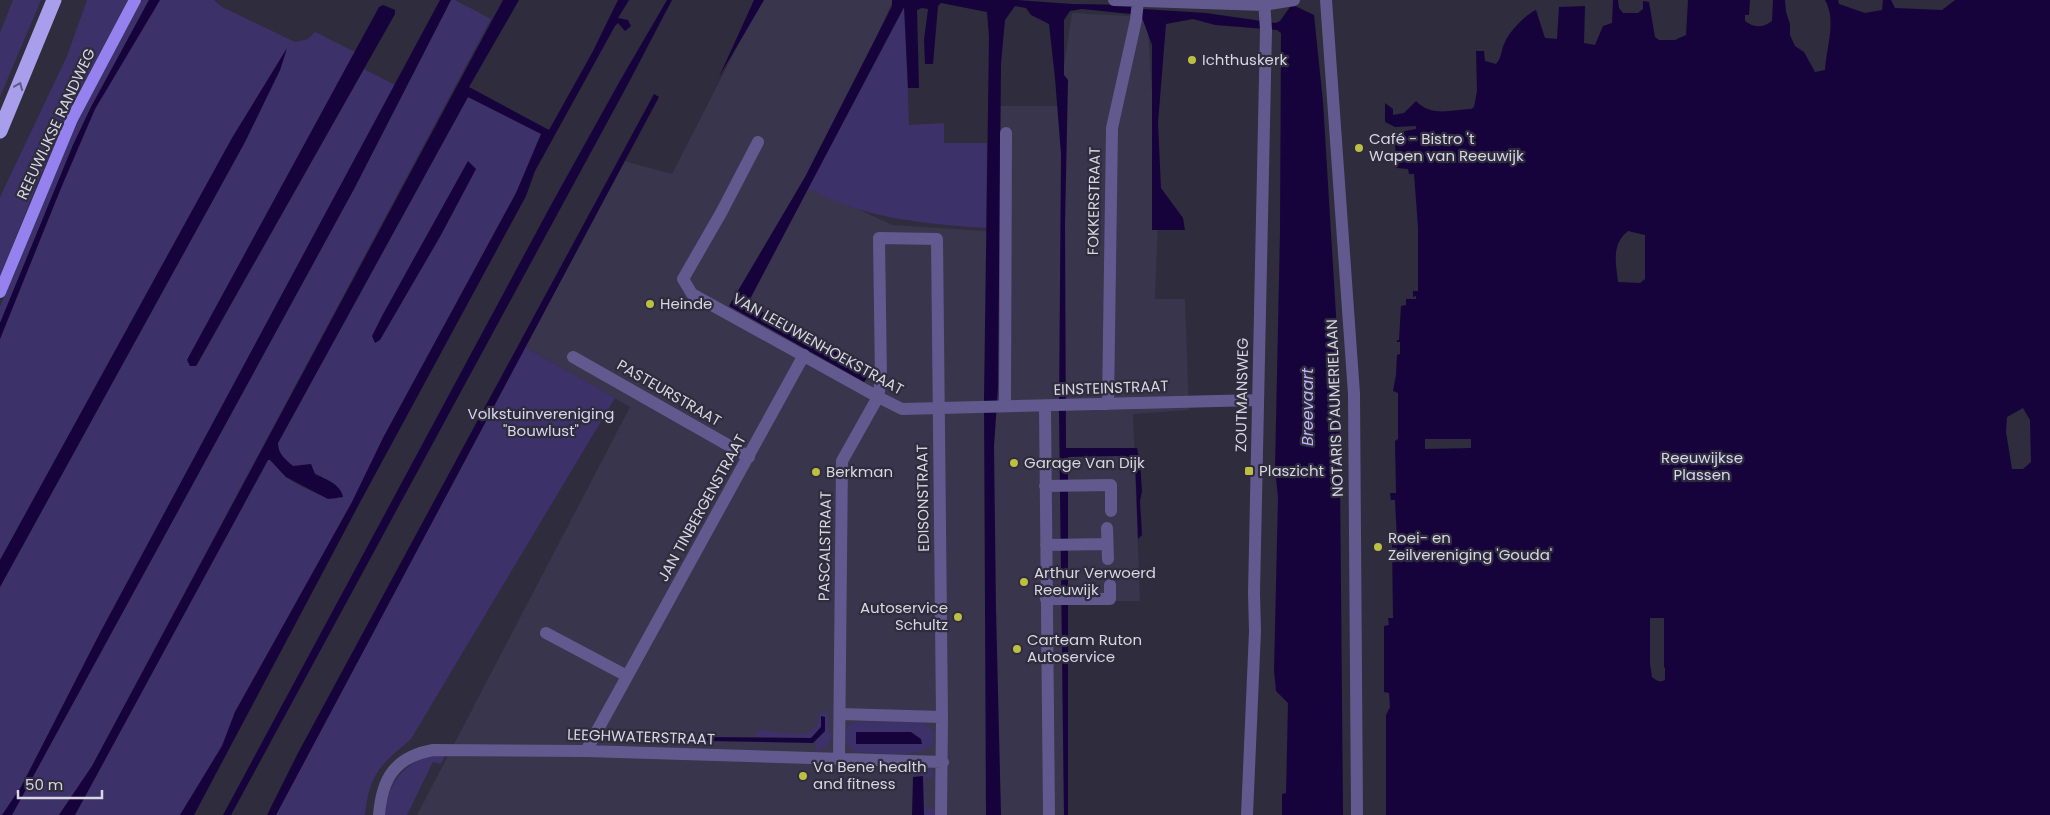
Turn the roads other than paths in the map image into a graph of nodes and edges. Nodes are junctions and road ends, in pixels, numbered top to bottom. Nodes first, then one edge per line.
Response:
1 (54, 0) edge
2 (135, 0) edge
3 (1114, 0) edge
4 (1326, 0) edge
5 (1288, 1) edge
6 (1143, 2) edge
7 (1264, 2) edge
8 (0, 132) edge
9 (1006, 133) dead end
10 (758, 142) dead end
11 (879, 238) joint
12 (0, 292) edge
13 (804, 355) junction
14 (573, 357) dead end
15 (878, 397) junction
16 (1258, 400) junction
17 (1108, 404) junction
18 (1002, 406) junction
19 (1050, 406) junction
20 (938, 408) junction
21 (749, 457) junction
22 (1045, 486) junction
23 (1111, 511) dead end
24 (1107, 528) dead end
25 (1107, 544) junction
26 (1046, 545) junction
27 (1108, 559) dead end
28 (1110, 585) dead end
29 (1046, 599) junction
30 (546, 633) dead end
31 (628, 676) junction
32 (840, 714) junction
33 (942, 717) junction
34 (586, 751) junction
35 (839, 759) junction
36 (943, 762) junction
37 (379, 815) edge
38 (941, 815) edge
39 (1049, 815) edge
40 (1247, 815) edge
41 (1357, 815) edge

8 -> 1 highway
2 - 12 main road, REEUWIJKSE RANDWEG
3 - 6 street
4 - 41 street, NOTARIS D'AUMERIELAAN
5 - 7 street
6 - 7 street
6 - 17 street, FOKKERSTRAAT
7 - 16 street, ZOUTMANSWEG
9 - 18 street
10 - 13 street, VAN LEEUWENHOEKSTRAAT
11 - 15 street, PASCALSTRAAT
11 - 20 street, EDISONSTRAAT
13 - 15 street, VAN LEEUWENHOEKSTRAAT
13 - 21 street, JAN TINBERGENSTRAAT
14 - 21 street, PASTEURSTRAAT
15 - 20 street, VAN LEEUWENHOEKSTRAAT
15 - 32 street, PASCALSTRAAT
16 - 17 street, EINSTEINSTRAAT
16 - 40 street, ZOUTMANSWEG
17 - 19 street, EINSTEINSTRAAT
18 - 19 street, VAN LEEUWENHOEKSTRAAT
18 - 20 street, VAN LEEUWENHOEKSTRAAT
19 - 22 street, EINSTEINSTRAAT
20 - 33 street, EDISONSTRAAT
21 - 31 street, JAN TINBERGENSTRAAT
22 - 23 street
22 - 26 street, EINSTEINSTRAAT
24 - 25 street
25 - 26 street
25 - 27 street
26 - 29 street, EINSTEINSTRAAT
28 - 29 street
29 - 39 street, EINSTEINSTRAAT
30 - 31 street
31 - 34 street, JAN TINBERGENSTRAAT
32 - 33 street
32 - 35 street, PASCALSTRAAT
33 - 36 street, EDISONSTRAAT
34 - 35 street, LEEGHWATERSTRAAT
34 - 37 street, LEEGHWATERSTRAAT
35 - 36 street, LEEGHWATERSTRAAT
36 - 38 street, EDISONSTRAAT

